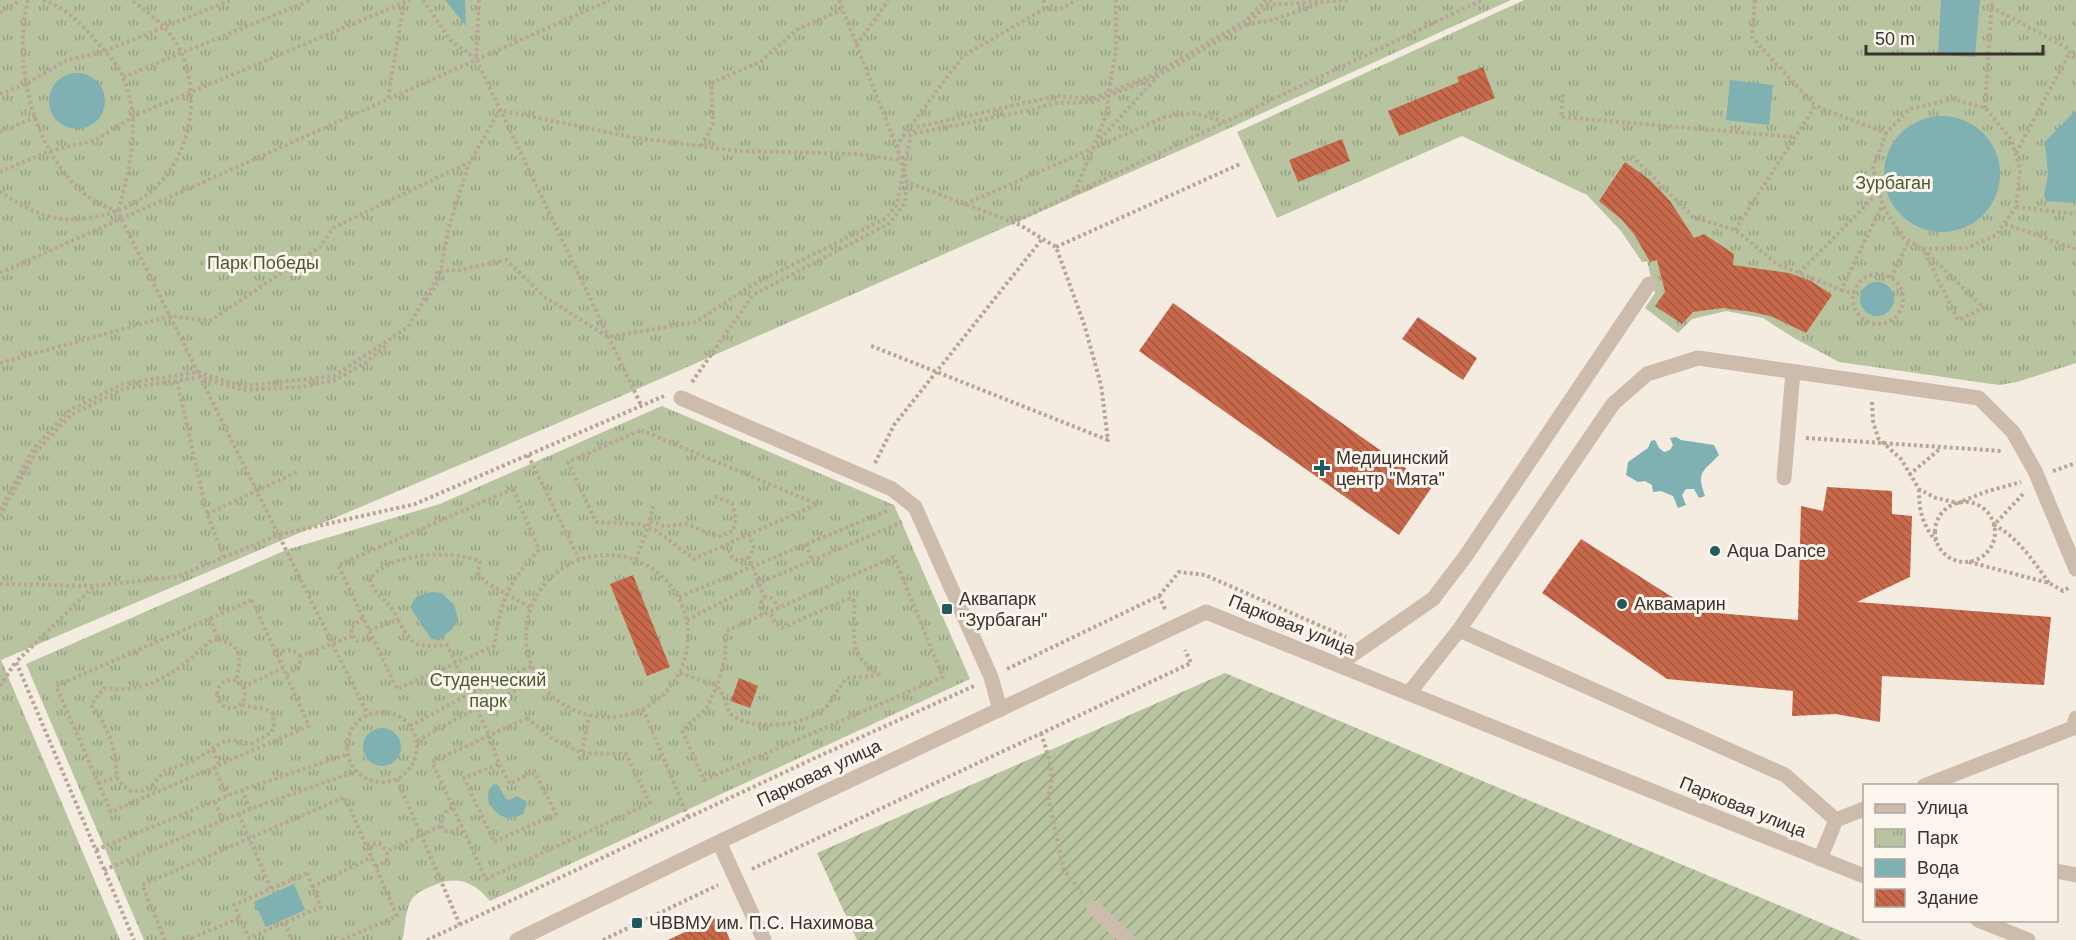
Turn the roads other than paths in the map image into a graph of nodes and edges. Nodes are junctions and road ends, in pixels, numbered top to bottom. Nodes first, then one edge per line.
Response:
1 (1648, 284) dead end
2 (1793, 372) junction
3 (681, 398) road end
4 (1784, 478) dead end
5 (2076, 569) edge
6 (1458, 630) junction
7 (1339, 664) junction
8 (1409, 693) junction
9 (1000, 710) junction
10 (2076, 718) edge
11 (1929, 784) edge
12 (1863, 809) edge
13 (1836, 820) junction
14 (718, 842) junction
15 (1820, 859) junction
16 (2058, 871) edge
17 (2076, 875) edge
18 (1863, 876) edge
19 (1094, 908) road end
20 (1981, 922) edge
21 (517, 940) edge
22 (764, 940) edge
23 (1128, 940) edge
24 (2028, 940) edge

1 - 7 street
2 - 4 street
2 - 5 street
2 - 6 street
3 - 9 street
6 - 8 street
6 - 13 street
7 - 8 street, Парковая улица
7 - 9 street, Парковая улица
8 - 15 street, Парковая улица
9 - 14 street, Парковая улица
10 - 11 street
12 - 13 street
13 - 15 street
14 - 21 street, Парковая улица
14 - 22 street
15 - 18 street, Парковая улица
16 - 17 street
19 - 23 street
20 - 24 street

